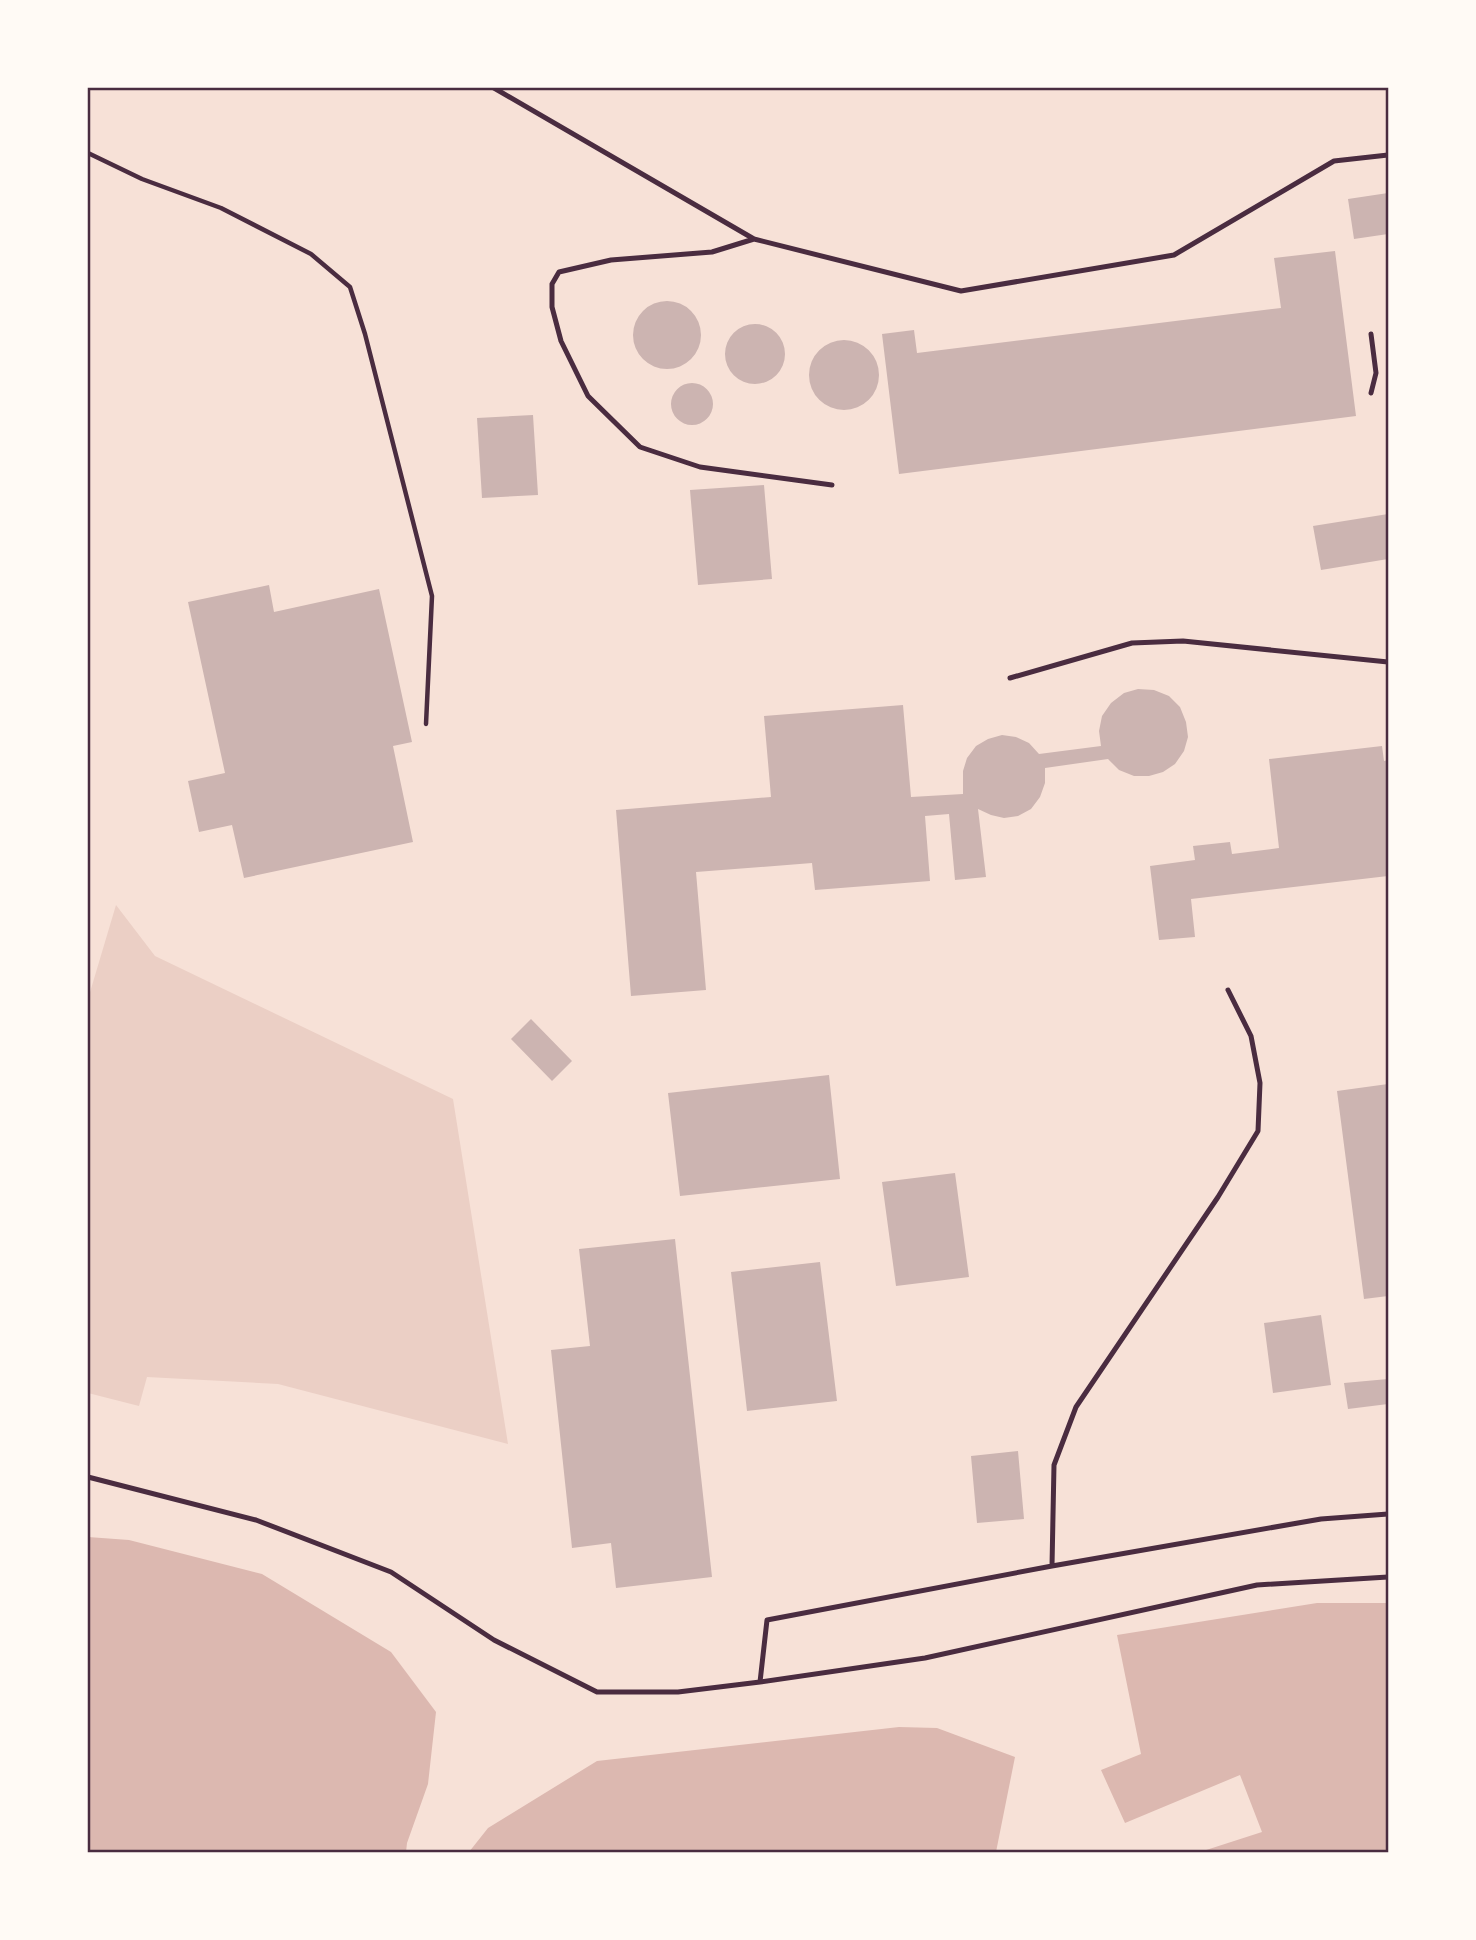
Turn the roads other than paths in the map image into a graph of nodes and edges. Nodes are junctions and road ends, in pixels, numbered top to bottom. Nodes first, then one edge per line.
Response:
1 (494, 88) edge
2 (1388, 155) edge
3 (754, 239) junction
4 (1371, 334) dead end
5 (1371, 393) dead end
6 (832, 485) dead end
7 (1388, 662) edge
8 (1010, 678) dead end
9 (1228, 990) dead end
10 (88, 1477) edge
11 (1388, 1514) edge
12 (1052, 1566) junction
13 (1388, 1577) edge
14 (760, 1682) junction

1 - 3 lane
2 - 3 lane
3 - 6 lane
4 - 5 lane
7 - 8 lane
9 - 12 lane
10 - 14 lane
11 - 12 lane
12 - 14 lane
13 - 14 lane

